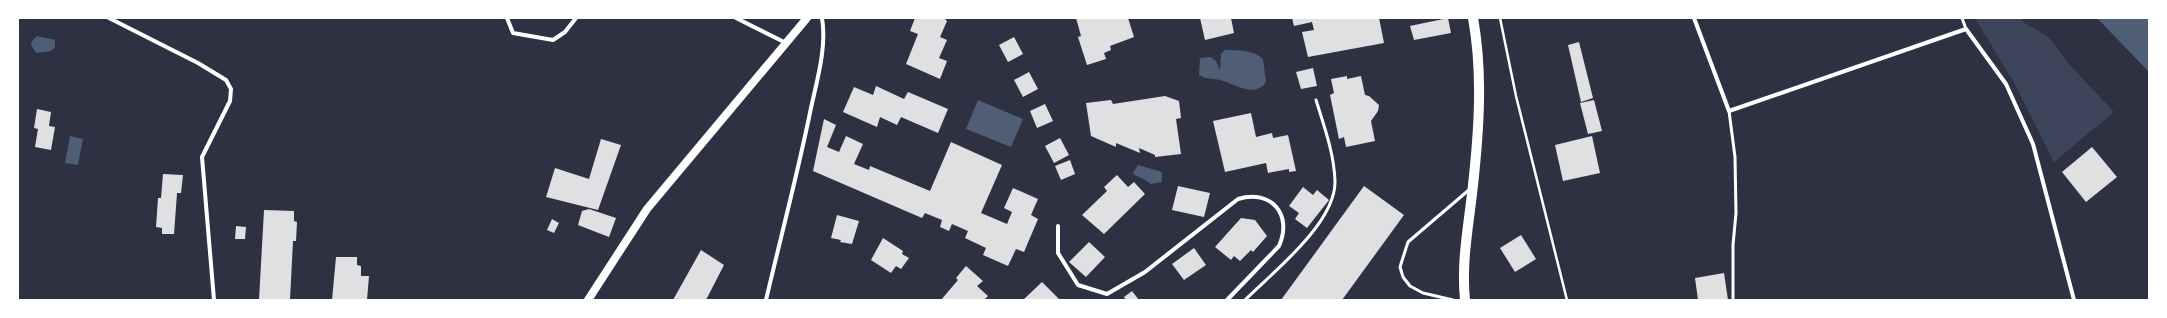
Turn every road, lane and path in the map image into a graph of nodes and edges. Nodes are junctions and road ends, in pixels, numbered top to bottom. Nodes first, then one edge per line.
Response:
1 (108, 18) edge
2 (507, 18) edge
3 (576, 18) edge
4 (736, 18) edge
5 (807, 18) edge
6 (822, 18) edge
7 (1473, 18) edge
8 (1500, 18) edge
9 (1694, 18) edge
10 (1962, 18) edge
11 (1966, 29) junction
12 (786, 43) junction
13 (1316, 100) dead end
14 (1729, 111) junction
15 (1473, 186) junction
16 (1058, 226) dead end
17 (1734, 299) dead end
18 (214, 300) edge
19 (588, 300) edge
20 (766, 300) edge
21 (1227, 300) edge
22 (1245, 300) edge
23 (1453, 300) edge
24 (1464, 300) edge
25 (1567, 300) edge
26 (2074, 300) edge

1 - 18 street
2 - 3 street
4 - 12 street
5 - 12 main road
6 - 20 street
7 - 15 main road
8 - 25 path
9 - 14 street
10 - 11 lane
11 - 14 street
11 - 26 street
12 - 19 main road
13 - 22 lane
14 - 17 lane
15 - 23 lane
15 - 24 main road
16 - 21 street

